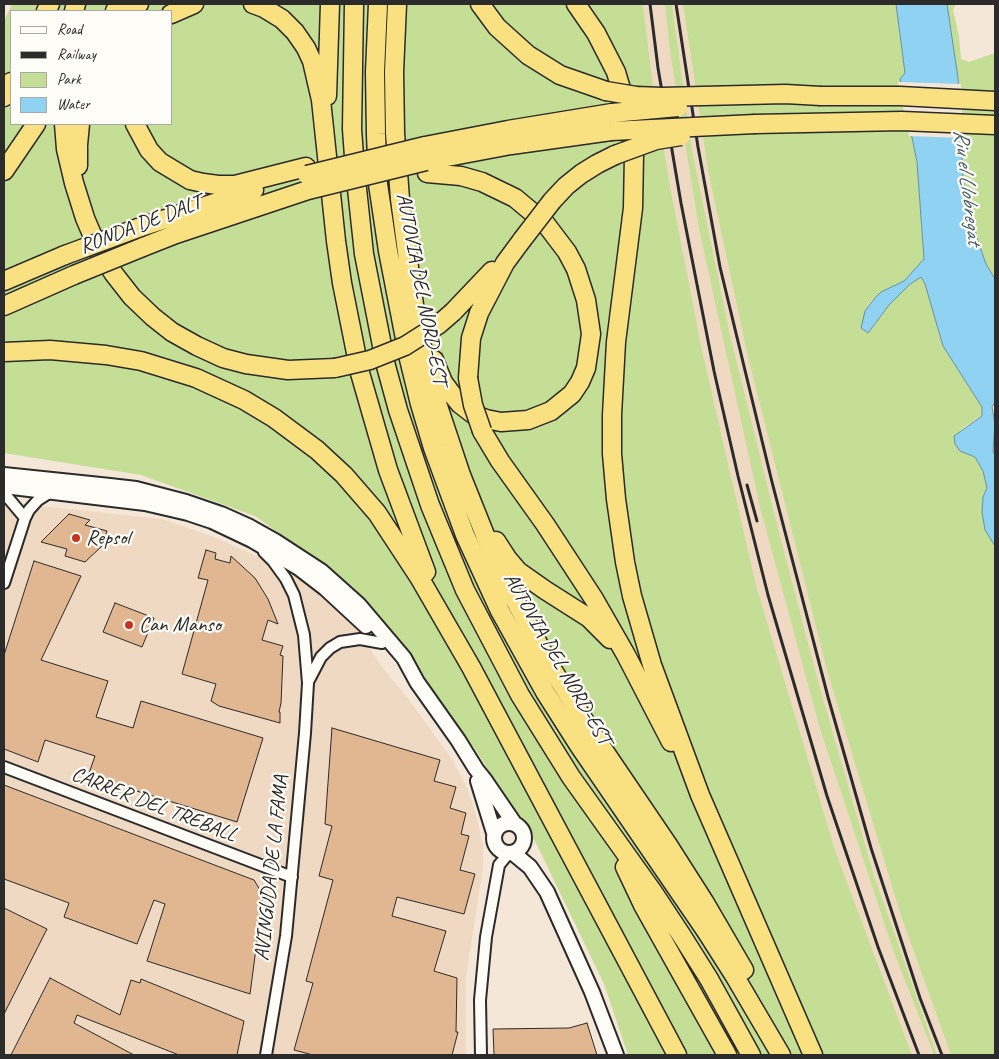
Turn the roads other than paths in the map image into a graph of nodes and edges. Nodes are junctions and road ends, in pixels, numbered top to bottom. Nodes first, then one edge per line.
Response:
1 (194, 4) edge
2 (252, 4) edge
3 (330, 4) edge
4 (354, 4) edge
5 (378, 4) edge
6 (397, 4) edge
7 (480, 4) edge
8 (576, 4) edge
9 (172, 14) edge
10 (10, 84) edge
11 (821, 96) junction
12 (4, 97) edge
13 (995, 101) edge
14 (755, 124) junction
15 (64, 125) edge
16 (80, 125) edge
17 (136, 125) edge
18 (995, 125) edge
19 (34, 126) edge
20 (428, 153) junction
21 (4, 171) edge
22 (311, 186) junction
23 (85, 218) junction
24 (520, 238) junction
25 (4, 281) edge
26 (412, 290) junction
27 (4, 306) edge
28 (4, 352) edge
29 (4, 475) edge
30 (461, 475) junction
31 (4, 486) edge
32 (52, 491) junction
33 (4, 493) edge
34 (24, 518) junction
35 (252, 540) junction
36 (4, 584) edge
37 (382, 643) junction
38 (470, 667) junction
39 (417, 682) junction
40 (308, 683) junction
41 (643, 689) junction
42 (4, 767) edge
43 (476, 769) junction
44 (700, 795) junction
45 (514, 823) junction
46 (604, 824) junction
47 (494, 833) junction
48 (525, 839) junction
49 (510, 854) junction
50 (292, 877) junction
51 (547, 892) junction
52 (266, 1055) edge
53 (481, 1055) edge
54 (616, 1055) edge
55 (679, 1055) edge
56 (727, 1055) edge
57 (751, 1055) edge
58 (781, 1055) edge
59 (786, 1055) edge
60 (815, 1055) edge

1 - 9 highway
2 - 22 highway
3 - 22 highway
4 - 46 highway, AUTOVIA DEL NORD-EST
5 - 58 highway, AUTOVIA DEL NORD-EST
6 - 26 highway
7 - 11 highway, bridge
8 - 44 highway
10 - 12 highway
11 - 13 highway
11 - 20 highway, bridge
14 - 18 highway
14 - 20 highway, bridge
14 - 24 highway, bridge
15 - 23 highway
16 - 23 highway
17 - 22 highway
19 - 21 highway
20 - 22 highway, bridge
20 - 22 highway
20 - 26 highway
22 - 25 highway, bridge
22 - 27 highway, RONDA DE DALT, bridge
22 - 38 highway
23 - 24 highway, bridge
24 - 41 highway, bridge
26 - 30 highway
28 - 38 highway
29 - 39 street
30 - 41 highway
30 - 59 highway
31 - 32 street
32 - 34 street
32 - 35 street
33 - 34 street
34 - 36 street
35 - 37 street
35 - 40 street
37 - 39 street
37 - 40 street
38 - 55 highway
39 - 43 street
40 - 50 street, AVINGUDA DE LA FAMA
41 - 44 highway
42 - 50 street, CARRER DEL TREBALL
43 - 45 street
43 - 47 street
44 - 60 highway
45 - 47 street
45 - 48 street
46 - 56 highway
46 - 57 highway, AUTOVIA DEL NORD-EST
47 - 49 street
48 - 49 street
48 - 51 street
49 - 51 street
49 - 53 street
50 - 52 street, AVINGUDA DE LA FAMA
51 - 54 street

